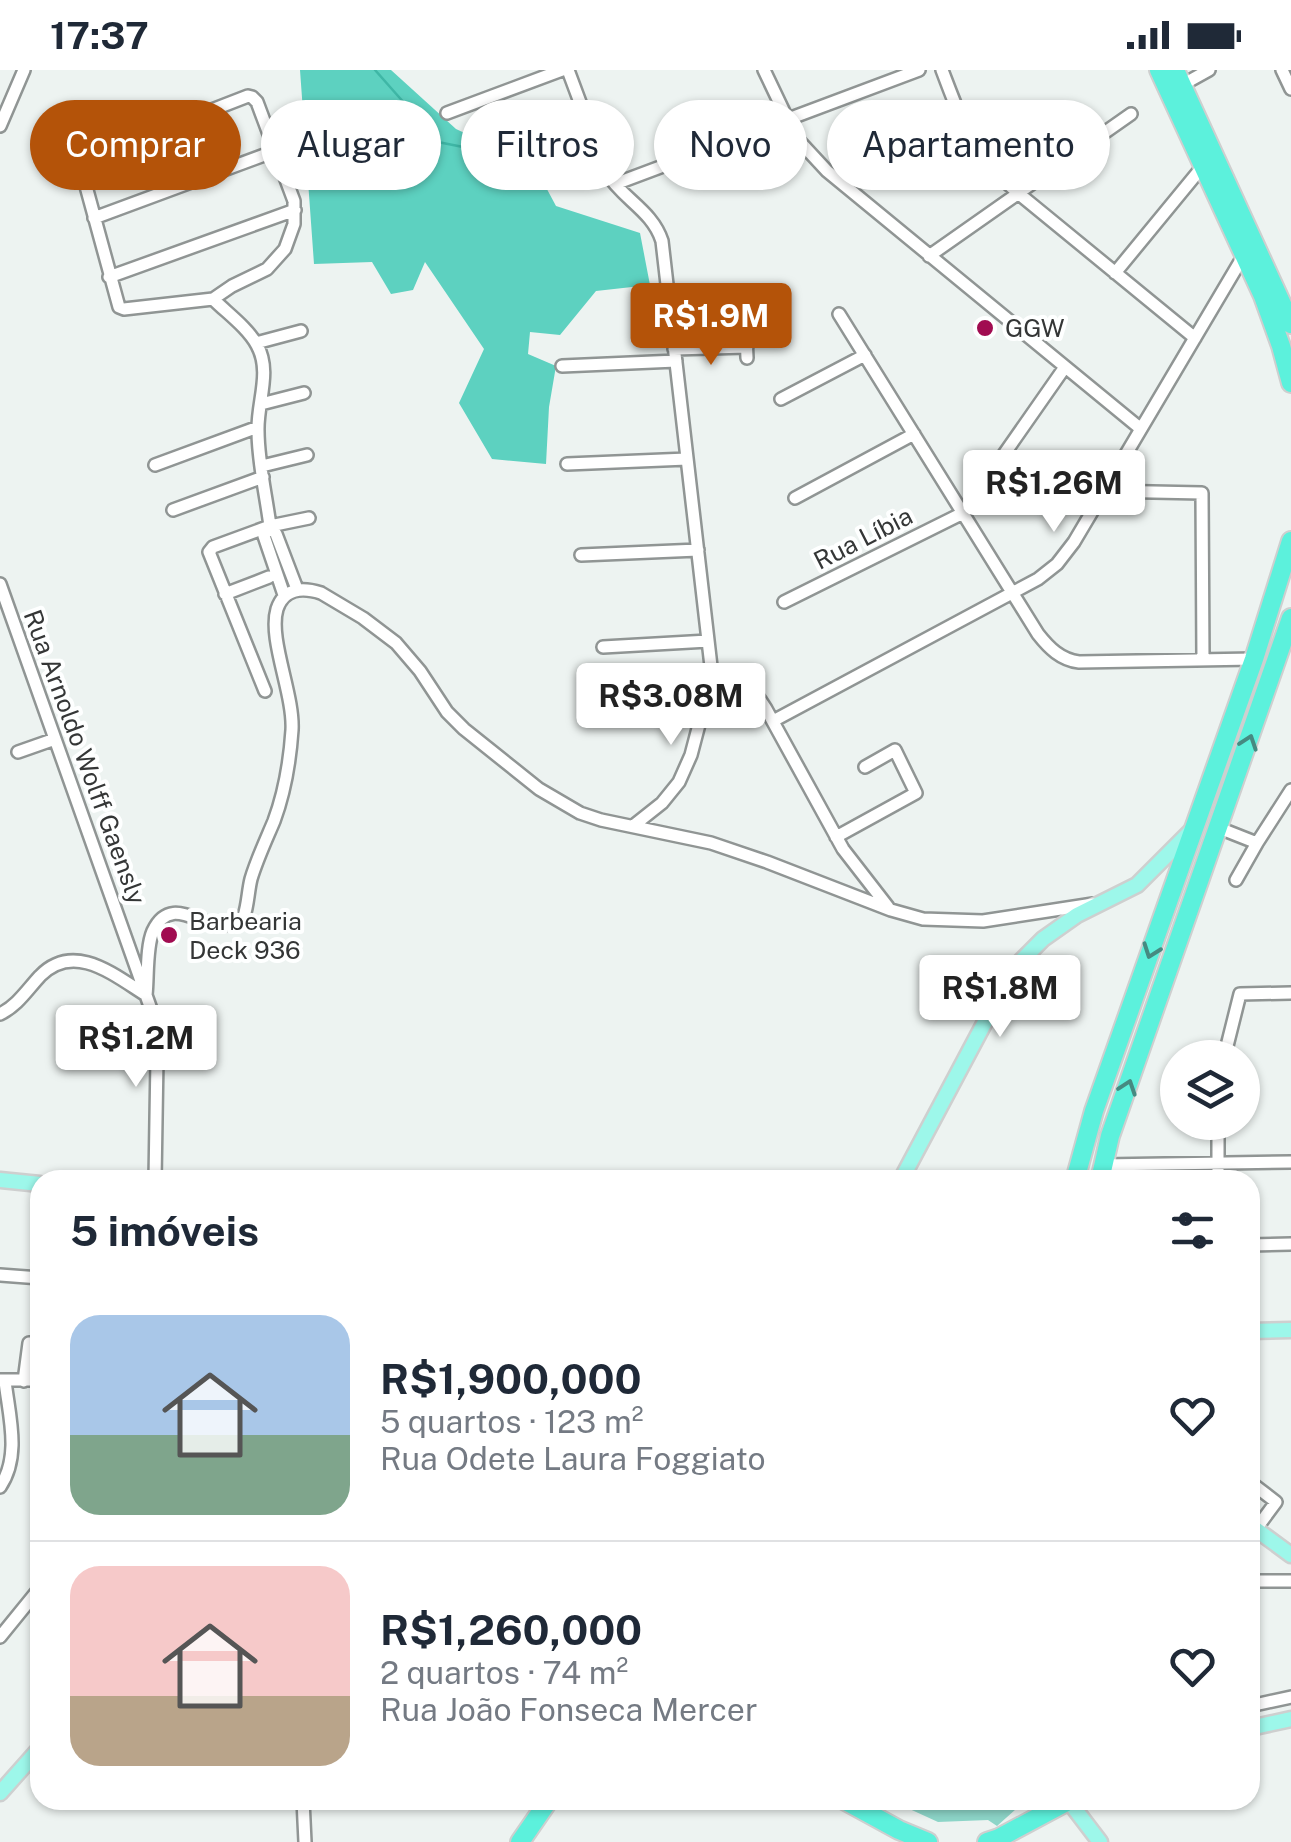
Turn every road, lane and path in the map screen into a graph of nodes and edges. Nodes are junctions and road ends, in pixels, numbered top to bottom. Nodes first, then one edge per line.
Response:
1 (24, 70) edge
2 (565, 70) edge
3 (764, 70) edge
4 (919, 70) edge
5 (942, 70) edge
6 (1155, 70) edge
7 (1208, 70) edge
8 (1282, 70) edge
9 (1178, 78) edge
10 (1291, 89) edge
11 (577, 100) edge
12 (778, 100) edge
13 (1175, 105) junction
14 (261, 111) edge
15 (807, 112) edge
16 (447, 113) dead end
17 (1131, 114) dead end
18 (0, 126) edge
19 (807, 150) edge
20 (261, 156) edge
21 (1203, 166) junction
22 (290, 190) edge
23 (621, 190) edge
24 (1018, 194) junction
25 (295, 210) junction
26 (94, 218) junction
27 (1244, 255) junction
28 (929, 256) junction
29 (1115, 272) junction
30 (110, 277) junction
31 (213, 299) junction
32 (839, 314) dead end
33 (1291, 324) edge
34 (301, 331) dead end
35 (1195, 338) junction
36 (256, 343) junction
37 (747, 347) dead end
38 (675, 355) junction
39 (864, 355) junction
40 (562, 366) dead end
41 (1064, 367) junction
42 (1291, 383) edge
43 (304, 392) dead end
44 (781, 399) dead end
45 (260, 404) junction
46 (258, 427) junction
47 (1141, 429) junction
48 (914, 434) junction
49 (307, 455) dead end
50 (687, 459) junction
51 (155, 464) dead end
52 (567, 464) dead end
53 (262, 472) junction
54 (1104, 491) junction
55 (795, 498) dead end
56 (173, 510) dead end
57 (963, 513) junction
58 (309, 518) dead end
59 (270, 526) junction
60 (1291, 541) edge
61 (698, 550) junction
62 (580, 555) dead end
63 (276, 568) junction
64 (0, 584) edge
65 (297, 589) junction
66 (1013, 592) junction
67 (225, 594) junction
68 (284, 595) junction
69 (1284, 598) edge
70 (784, 602) dead end
71 (1291, 618) edge
72 (708, 641) junction
73 (603, 647) dead end
74 (1285, 656) edge
75 (1203, 660) junction
76 (1252, 664) junction
77 (712, 676) junction
78 (265, 690) dead end
79 (773, 721) junction
80 (55, 739) junction
81 (18, 752) dead end
82 (864, 767) dead end
83 (1234, 787) junction
84 (1291, 790) edge
85 (1204, 803) junction
86 (633, 826) junction
87 (1196, 826) junction
88 (1219, 828) junction
89 (836, 837) junction
90 (1257, 843) junction
91 (1166, 855) junction
92 (1236, 880) dead end
93 (1104, 902) junction
94 (1168, 904) junction
95 (891, 910) junction
96 (1185, 926) junction
97 (1291, 993) edge
98 (146, 995) junction
99 (0, 1014) edge
100 (1228, 1040) edge
101 (1218, 1140) edge
102 (1291, 1162) edge
103 (1217, 1163) junction
104 (155, 1170) edge
105 (906, 1170) edge
106 (1078, 1170) edge
107 (1102, 1170) edge
108 (1127, 1170) edge
109 (1217, 1170) edge
110 (0, 1180) edge
111 (30, 1183) edge
112 (1260, 1244) edge
113 (1291, 1244) edge
114 (0, 1275) edge
115 (30, 1277) edge
116 (1260, 1330) edge
117 (1291, 1330) edge
118 (30, 1343) edge
119 (24, 1380) junction
120 (30, 1380) edge
121 (3, 1381) edge
122 (0, 1487) edge
123 (1260, 1490) edge
124 (1260, 1519) edge
125 (1260, 1532) edge
126 (1291, 1556) edge
127 (1291, 1580) edge
128 (1260, 1582) edge
129 (30, 1600) edge
130 (0, 1636) edge
131 (1291, 1697) edge
132 (1260, 1704) edge
133 (1291, 1719) edge
134 (1260, 1726) edge
135 (30, 1756) edge
136 (6, 1774) edge
137 (0, 1793) edge
138 (303, 1810) edge
139 (542, 1810) edge
140 (862, 1810) edge
141 (1036, 1810) edge
142 (1050, 1810) edge
143 (1076, 1810) edge
144 (1089, 1810) edge
145 (1023, 1824) junction
146 (305, 1842) edge
147 (520, 1842) edge
148 (928, 1842) edge
149 (987, 1842) edge
150 (1100, 1842) edge
151 (1108, 1842) edge

1 - 18 street
2 - 11 street
2 - 16 street
3 - 12 street
4 - 15 street
5 - 24 street
6 - 13 highway
7 - 9 street
8 - 10 street
9 - 13 highway
9 - 33 highway
13 - 21 highway
14 - 26 street
17 - 24 street
19 - 28 street
20 - 26 street
21 - 27 highway
21 - 29 street
22 - 25 street
23 - 38 street
24 - 28 street
24 - 29 street
25 - 30 street
25 - 31 street
26 - 30 street
27 - 35 street
27 - 42 highway
28 - 41 street
29 - 35 street
30 - 31 street
31 - 36 street
32 - 39 street
34 - 36 street
35 - 47 street
36 - 45 street
37 - 38 street
38 - 40 street
38 - 50 street
39 - 44 street
39 - 48 street
41 - 47 street
41 - 57 street, Rua Líbia
43 - 45 street
45 - 46 street
46 - 51 street
46 - 53 street
47 - 54 street
48 - 55 street
48 - 57 street
49 - 53 street
50 - 52 street
50 - 61 street
53 - 56 street
53 - 59 street
54 - 66 street
54 - 75 street
57 - 66 street
57 - 70 street, Rua Líbia
58 - 59 street
59 - 63 street
59 - 67 street
60 - 69 highway
61 - 62 street
61 - 72 street
63 - 65 street
63 - 67 street
63 - 68 street
64 - 80 street, Rua Arnoldo Wolff Gaensly
65 - 68 street
65 - 86 street
66 - 75 street
66 - 79 street
67 - 78 street
68 - 98 street
69 - 76 highway
71 - 74 highway
72 - 73 street
72 - 77 street
74 - 76 highway
83 -> 74 highway
75 - 76 street
76 - 85 highway
77 - 79 street
77 - 86 street
79 - 89 street
80 - 81 street
80 - 98 street, Rua Arnoldo Wolff Gaensly
82 - 89 street
83 - 87 highway
83 - 88 highway
84 - 90 street
85 - 87 highway
85 - 91 main road
86 - 95 street
87 - 91 main road
87 - 94 highway
88 - 90 street
88 - 96 highway
89 - 95 street
90 - 92 street
91 - 93 main road
93 - 95 street
93 - 105 main road
94 - 96 highway
94 -> 106 highway
107 -> 96 highway
97 - 100 street
98 - 99 street
98 - 104 street, Rua Arnoldo Wolff Gaensly
101 - 103 street
102 - 103 street
103 - 108 street
103 - 109 street
110 - 111 main road
112 - 113 street
114 - 115 street
116 - 117 main road
118 - 119 street
119 - 120 street
119 - 121 street
121 - 122 street
123 - 124 street
125 - 126 main road
127 - 128 street
129 - 130 street
131 - 132 street
133 - 134 main road
135 - 136 main road
136 - 137 main road
138 - 146 street
139 - 147 highway
140 - 148 highway
141 - 145 highway
142 - 145 highway
143 - 150 main road
144 - 151 main road
145 - 149 highway

